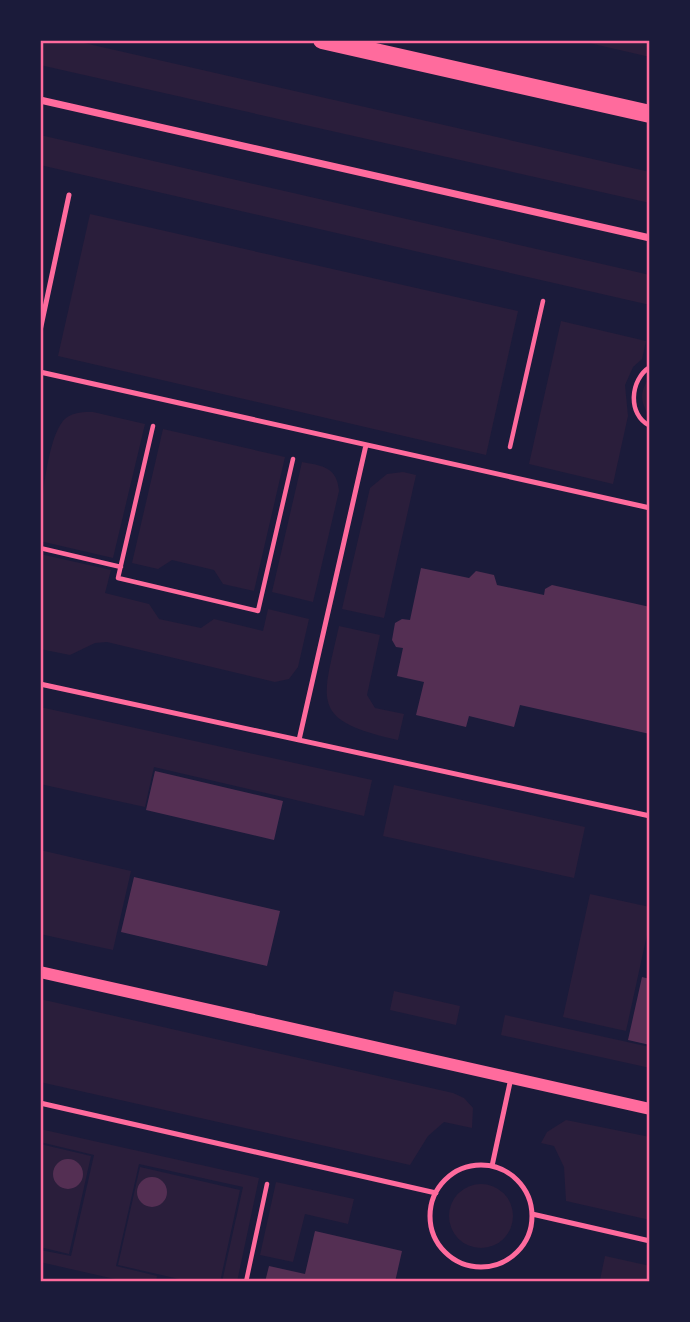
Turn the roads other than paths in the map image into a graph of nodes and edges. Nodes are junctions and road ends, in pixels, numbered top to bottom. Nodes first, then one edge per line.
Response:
1 (323, 40) edge
2 (40, 100) edge
3 (650, 114) edge
4 (69, 195) dead end
5 (650, 238) edge
6 (40, 331) edge
7 (40, 372) edge
8 (366, 445) junction
9 (650, 508) edge
10 (40, 684) edge
11 (299, 740) junction
12 (650, 816) edge
13 (40, 972) edge
14 (510, 1078) junction
15 (40, 1103) edge
16 (650, 1109) edge
17 (492, 1166) junction
18 (436, 1193) junction
19 (532, 1214) junction
20 (650, 1241) edge

1 - 3 main road
2 - 5 street
4 - 6 lane
7 - 8 lane
8 - 9 lane
8 - 11 lane
10 - 11 lane
11 - 12 lane
13 - 14 street
14 - 16 street
14 - 17 lane
15 - 18 lane
17 - 18 lane
17 - 19 lane
18 - 19 lane
19 - 20 lane

